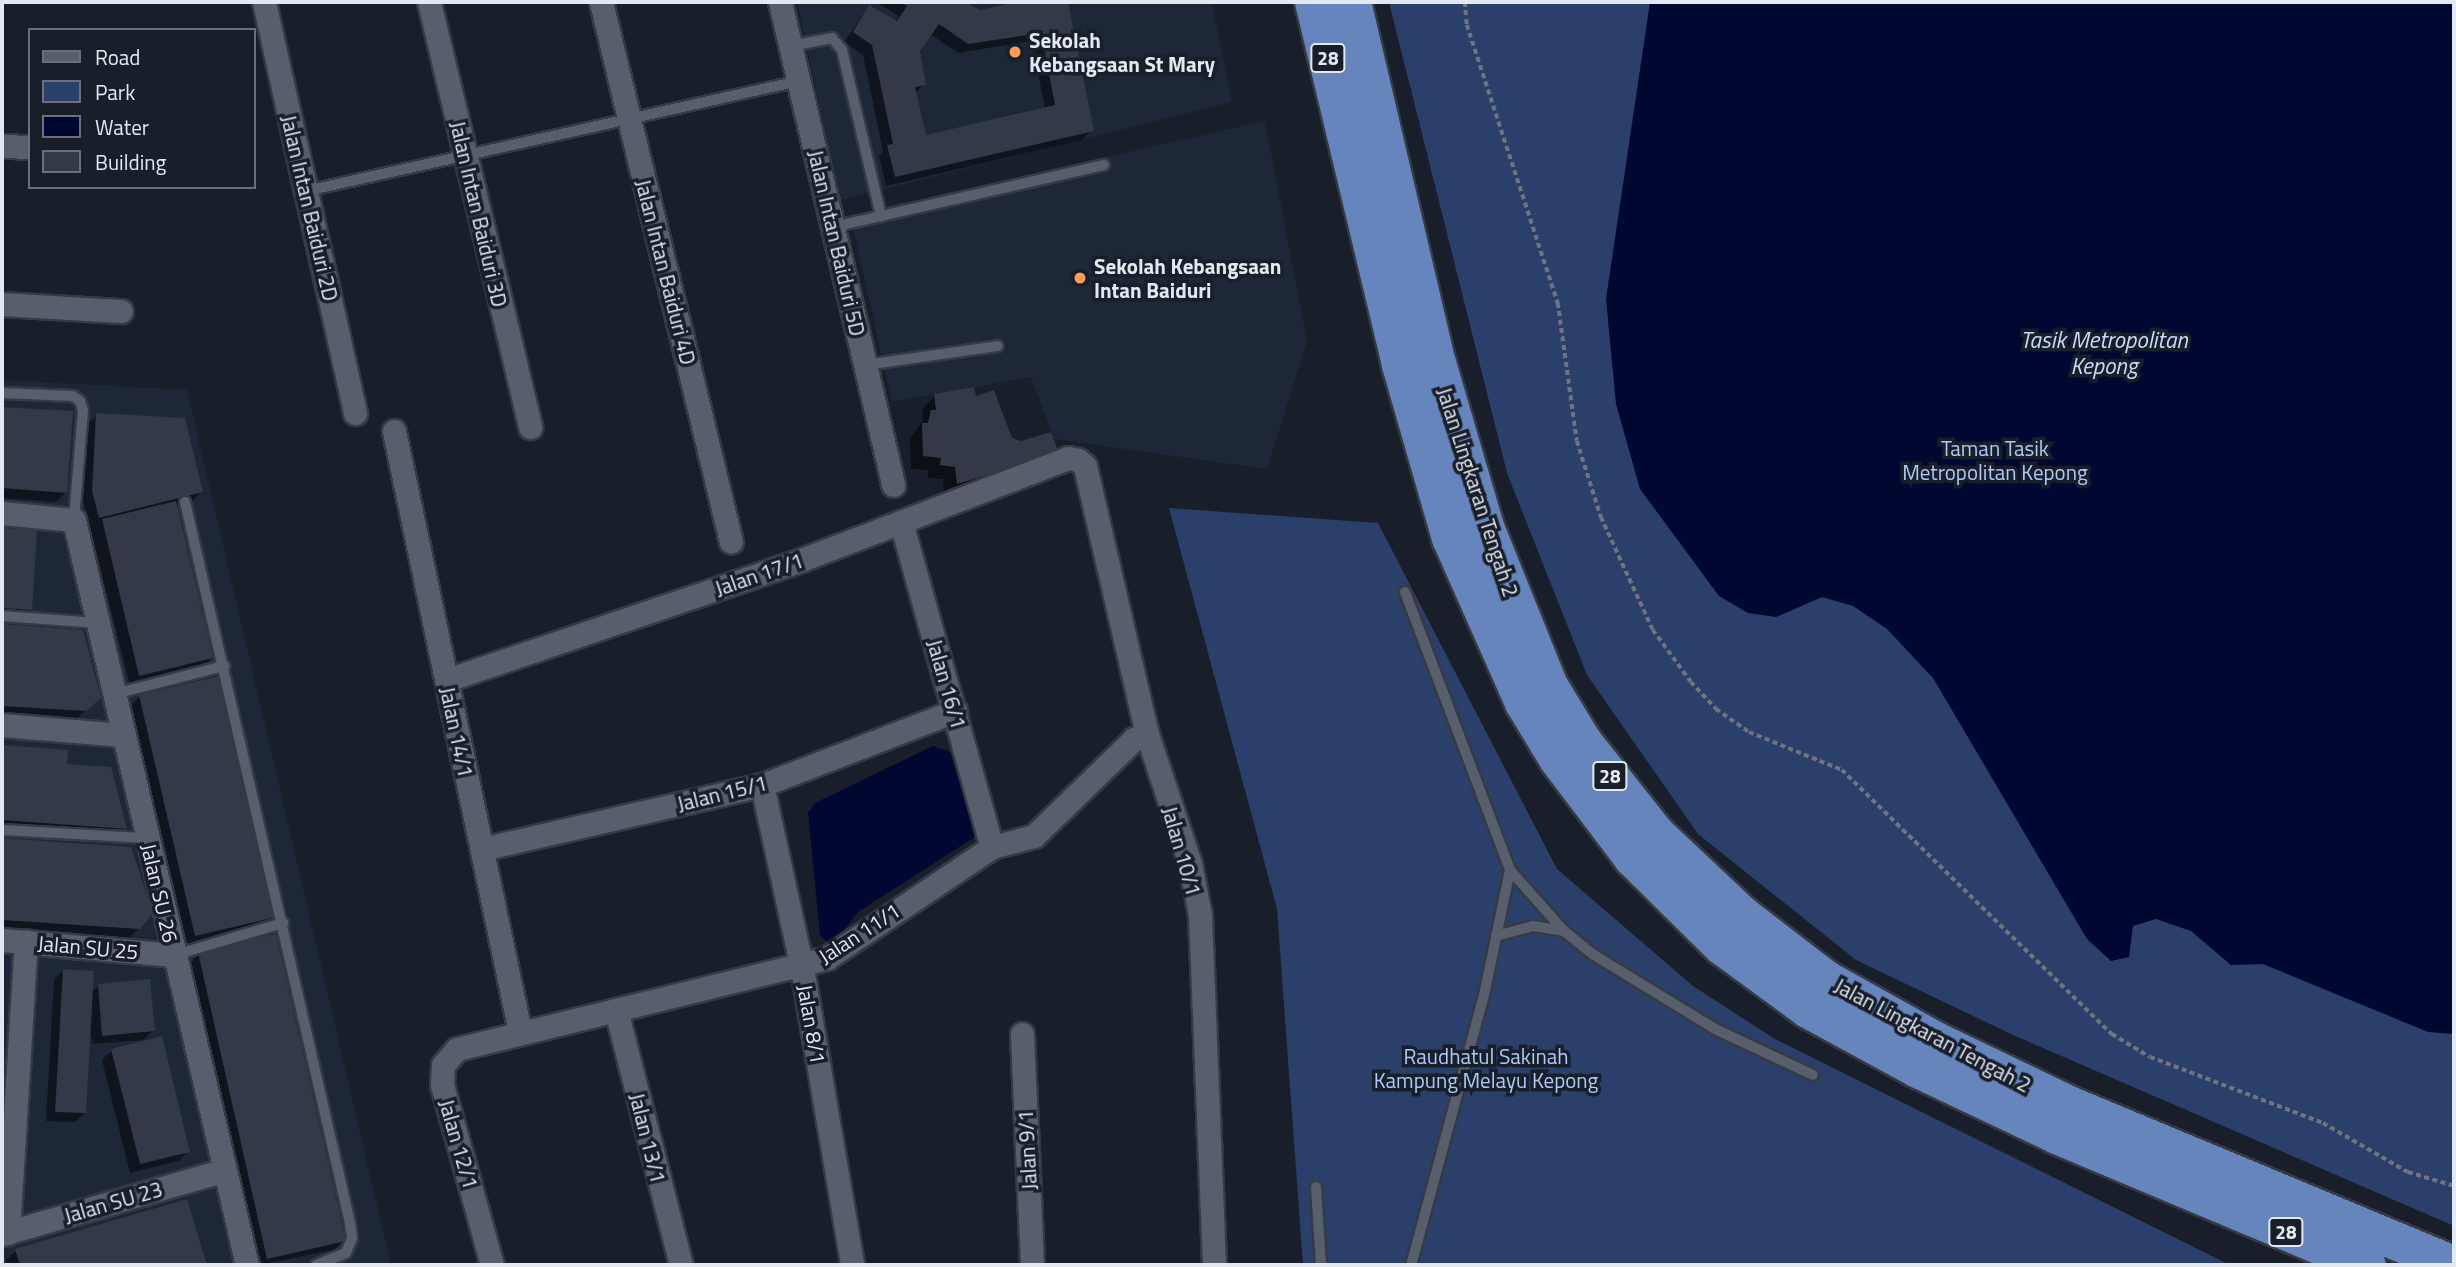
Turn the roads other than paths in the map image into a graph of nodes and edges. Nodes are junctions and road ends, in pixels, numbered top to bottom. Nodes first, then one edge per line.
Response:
1 (264, 2) edge
2 (429, 2) edge
3 (601, 2) edge
4 (780, 2) edge
5 (1314, 2) edge
6 (1352, 2) edge
7 (791, 46) junction
8 (799, 81) junction
9 (629, 119) junction
10 (2, 146) edge
11 (28, 147) edge
12 (465, 155) junction
13 (1104, 165) dead end
14 (306, 191) junction
15 (881, 216) junction
16 (833, 227) junction
17 (2, 304) edge
18 (121, 311) dead end
19 (998, 346) dead end
20 (865, 365) junction
21 (2, 393) edge
22 (355, 414) dead end
23 (530, 427) dead end
24 (394, 431) dead end
25 (1068, 458) joint
26 (893, 485) dead end
27 (185, 502) dead end
28 (2, 513) edge
29 (74, 520) junction
30 (901, 522) junction
31 (731, 542) dead end
32 (1405, 592) dead end
33 (2, 616) edge
34 (98, 623) junction
35 (224, 666) junction
36 (447, 680) junction
37 (114, 694) junction
38 (955, 711) junction
39 (2, 725) edge
40 (1147, 734) junction
41 (124, 735) junction
42 (762, 785) junction
43 (2, 830) edge
44 (147, 838) junction
45 (992, 847) junction
46 (482, 849) junction
47 (1510, 870) junction
48 (283, 923) junction
49 (1564, 931) junction
50 (1496, 936) junction
51 (2, 940) edge
52 (26, 942) junction
53 (174, 955) junction
54 (802, 968) junction
55 (616, 1010) junction
56 (520, 1032) junction
57 (1022, 1034) dead end
58 (1813, 1075) dead end
59 (225, 1170) junction
60 (1316, 1188) dead end
61 (5, 1234) edge
62 (247, 1265) edge
63 (316, 1265) edge
64 (492, 1265) edge
65 (681, 1265) edge
66 (852, 1265) edge
67 (1032, 1265) edge
68 (1214, 1265) edge
69 (1321, 1265) edge
70 (1411, 1265) edge
71 (2367, 1265) edge
72 (2454, 1265) edge

1 - 14 street, Jalan Intan Baiduri 2D
2 - 12 street, Jalan Intan Baiduri 3D
3 - 9 street, Jalan Intan Baiduri 4D
4 - 7 street, Jalan Intan Baiduri 5D
5 - 71 highway, Jalan Lingkaran Tengah 2 / 28
6 - 72 highway, Jalan Lingkaran Tengah 2 / 28
7 - 8 street, Jalan Intan Baiduri 5D
7 - 15 lane
8 - 9 lane
8 - 16 street, Jalan Intan Baiduri 5D
9 - 12 lane
9 - 31 street, Jalan Intan Baiduri 4D
10 - 11 street
12 - 14 lane
12 - 23 street, Jalan Intan Baiduri 3D
13 - 15 lane
14 - 22 street, Jalan Intan Baiduri 2D
15 - 16 lane
16 - 20 street, Jalan Intan Baiduri 5D
17 - 18 street
19 - 20 lane
20 - 26 street, Jalan Intan Baiduri 5D
21 - 29 lane
24 - 36 street, Jalan 14/1
25 - 30 street, Jalan 17/1
25 - 40 street, Jalan 10/1
27 - 35 lane
28 - 29 street
29 - 34 street, Jalan SU 26
30 - 36 street, Jalan 17/1
30 - 38 street, Jalan 16/1
32 - 47 lane
33 - 34 lane
34 - 37 street, Jalan SU 26
35 - 37 lane
35 - 48 lane
36 - 46 street, Jalan 14/1
37 - 41 street, Jalan SU 26
38 - 42 street, Jalan 15/1
38 - 45 street, Jalan 16/1
39 - 41 street
40 - 45 street, Jalan 11/1
40 - 68 street, Jalan 10/1
41 - 44 street, Jalan SU 26
42 - 46 street, Jalan 15/1
42 - 54 street, Jalan 8/1
43 - 44 lane
44 - 53 street, Jalan SU 26
45 - 54 street, Jalan 11/1
46 - 56 street, Jalan 14/1
47 - 49 lane
47 - 50 lane
48 - 53 lane
48 - 63 lane
49 - 50 lane
49 - 58 lane
50 - 70 lane
51 - 52 street, Jalan SU 25
52 - 53 street, Jalan SU 25
52 - 61 street
53 - 59 street, Jalan SU 26
54 - 55 street, Jalan 11/1
54 - 66 street, Jalan 8/1
55 - 56 street, Jalan 11/1
55 - 65 street, Jalan 13/1
56 - 64 street, Jalan 12/1
57 - 67 street, Jalan 9/1
59 - 61 street, Jalan SU 23
59 - 62 street, Jalan SU 26
60 - 69 lane

